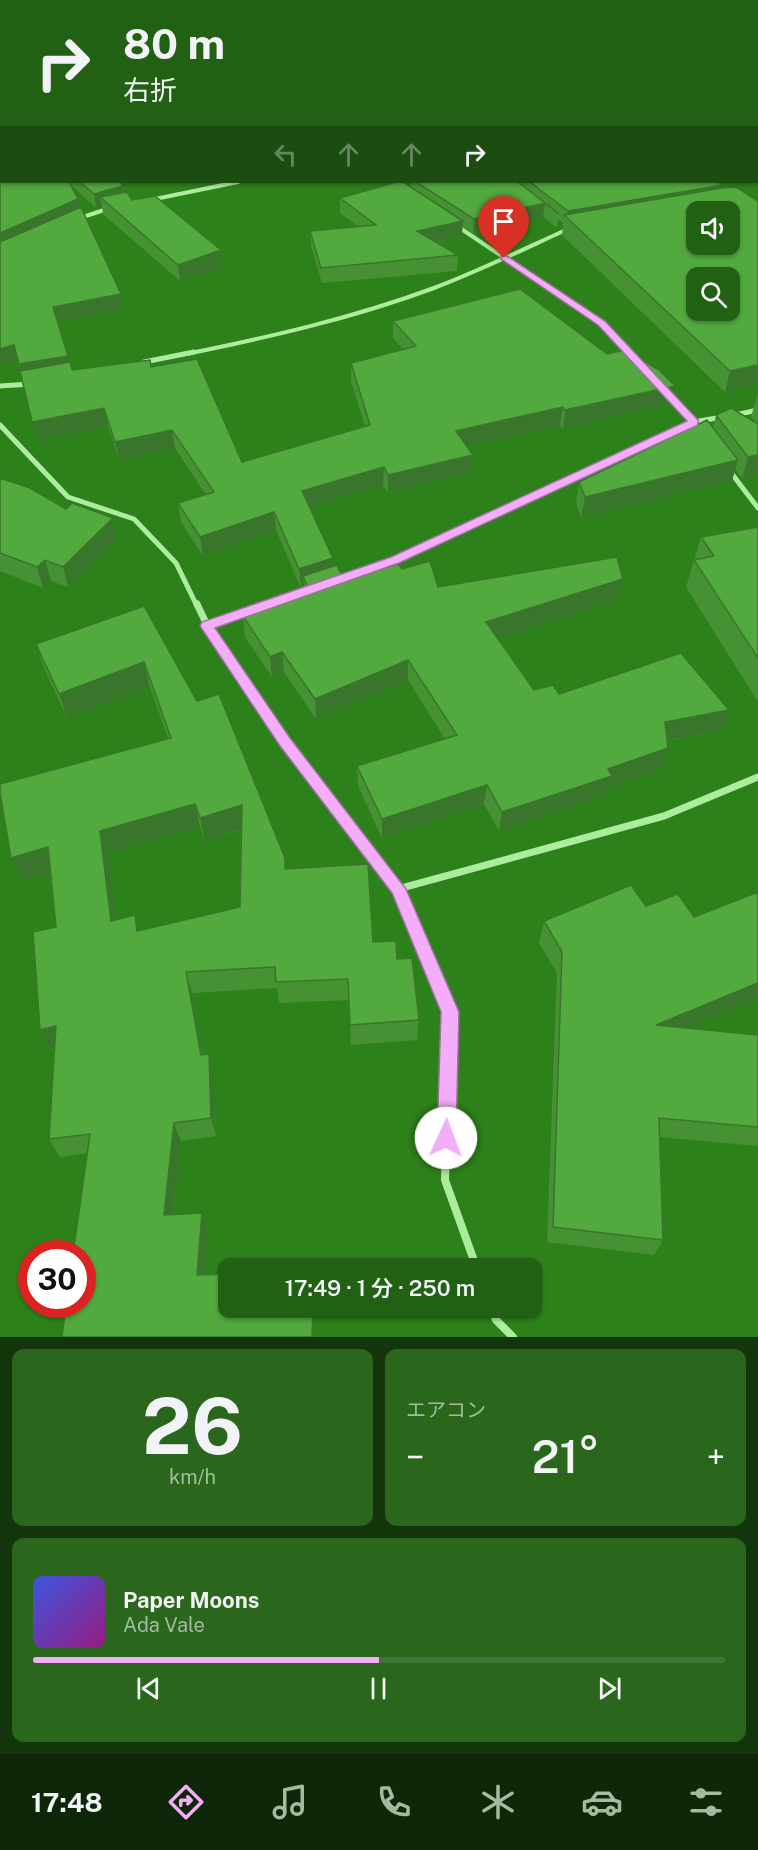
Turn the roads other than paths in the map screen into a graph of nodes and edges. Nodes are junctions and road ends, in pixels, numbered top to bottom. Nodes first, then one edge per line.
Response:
1 (233, 183) edge
2 (142, 201) edge
3 (119, 206) edge
4 (69, 222) edge
5 (557, 223) edge
6 (456, 226) edge
7 (576, 227) edge
8 (565, 230) junction
9 (504, 258) junction
10 (142, 362) edge
11 (640, 364) edge
12 (41, 382) edge
13 (0, 386) edge
14 (663, 389) edge
15 (758, 410) edge
16 (694, 422) junction
17 (0, 425) edge
18 (701, 432) edge
19 (723, 461) edge
20 (758, 508) edge
21 (328, 583) edge
22 (318, 587) edge
23 (207, 626) junction
24 (758, 777) edge
25 (398, 889) junction
26 (473, 1258) edge
27 (495, 1318) edge
28 (513, 1337) edge

1 - 2 street
3 - 4 street
5 - 8 street
6 - 9 street
7 - 8 street
8 - 9 street
9 - 10 street
9 - 11 street
12 - 13 street
14 - 16 street
15 - 16 street
16 - 18 street
16 - 21 street
17 - 23 street
19 - 20 street
22 - 23 street
23 - 25 street
24 - 25 street
25 - 26 street
27 - 28 street

